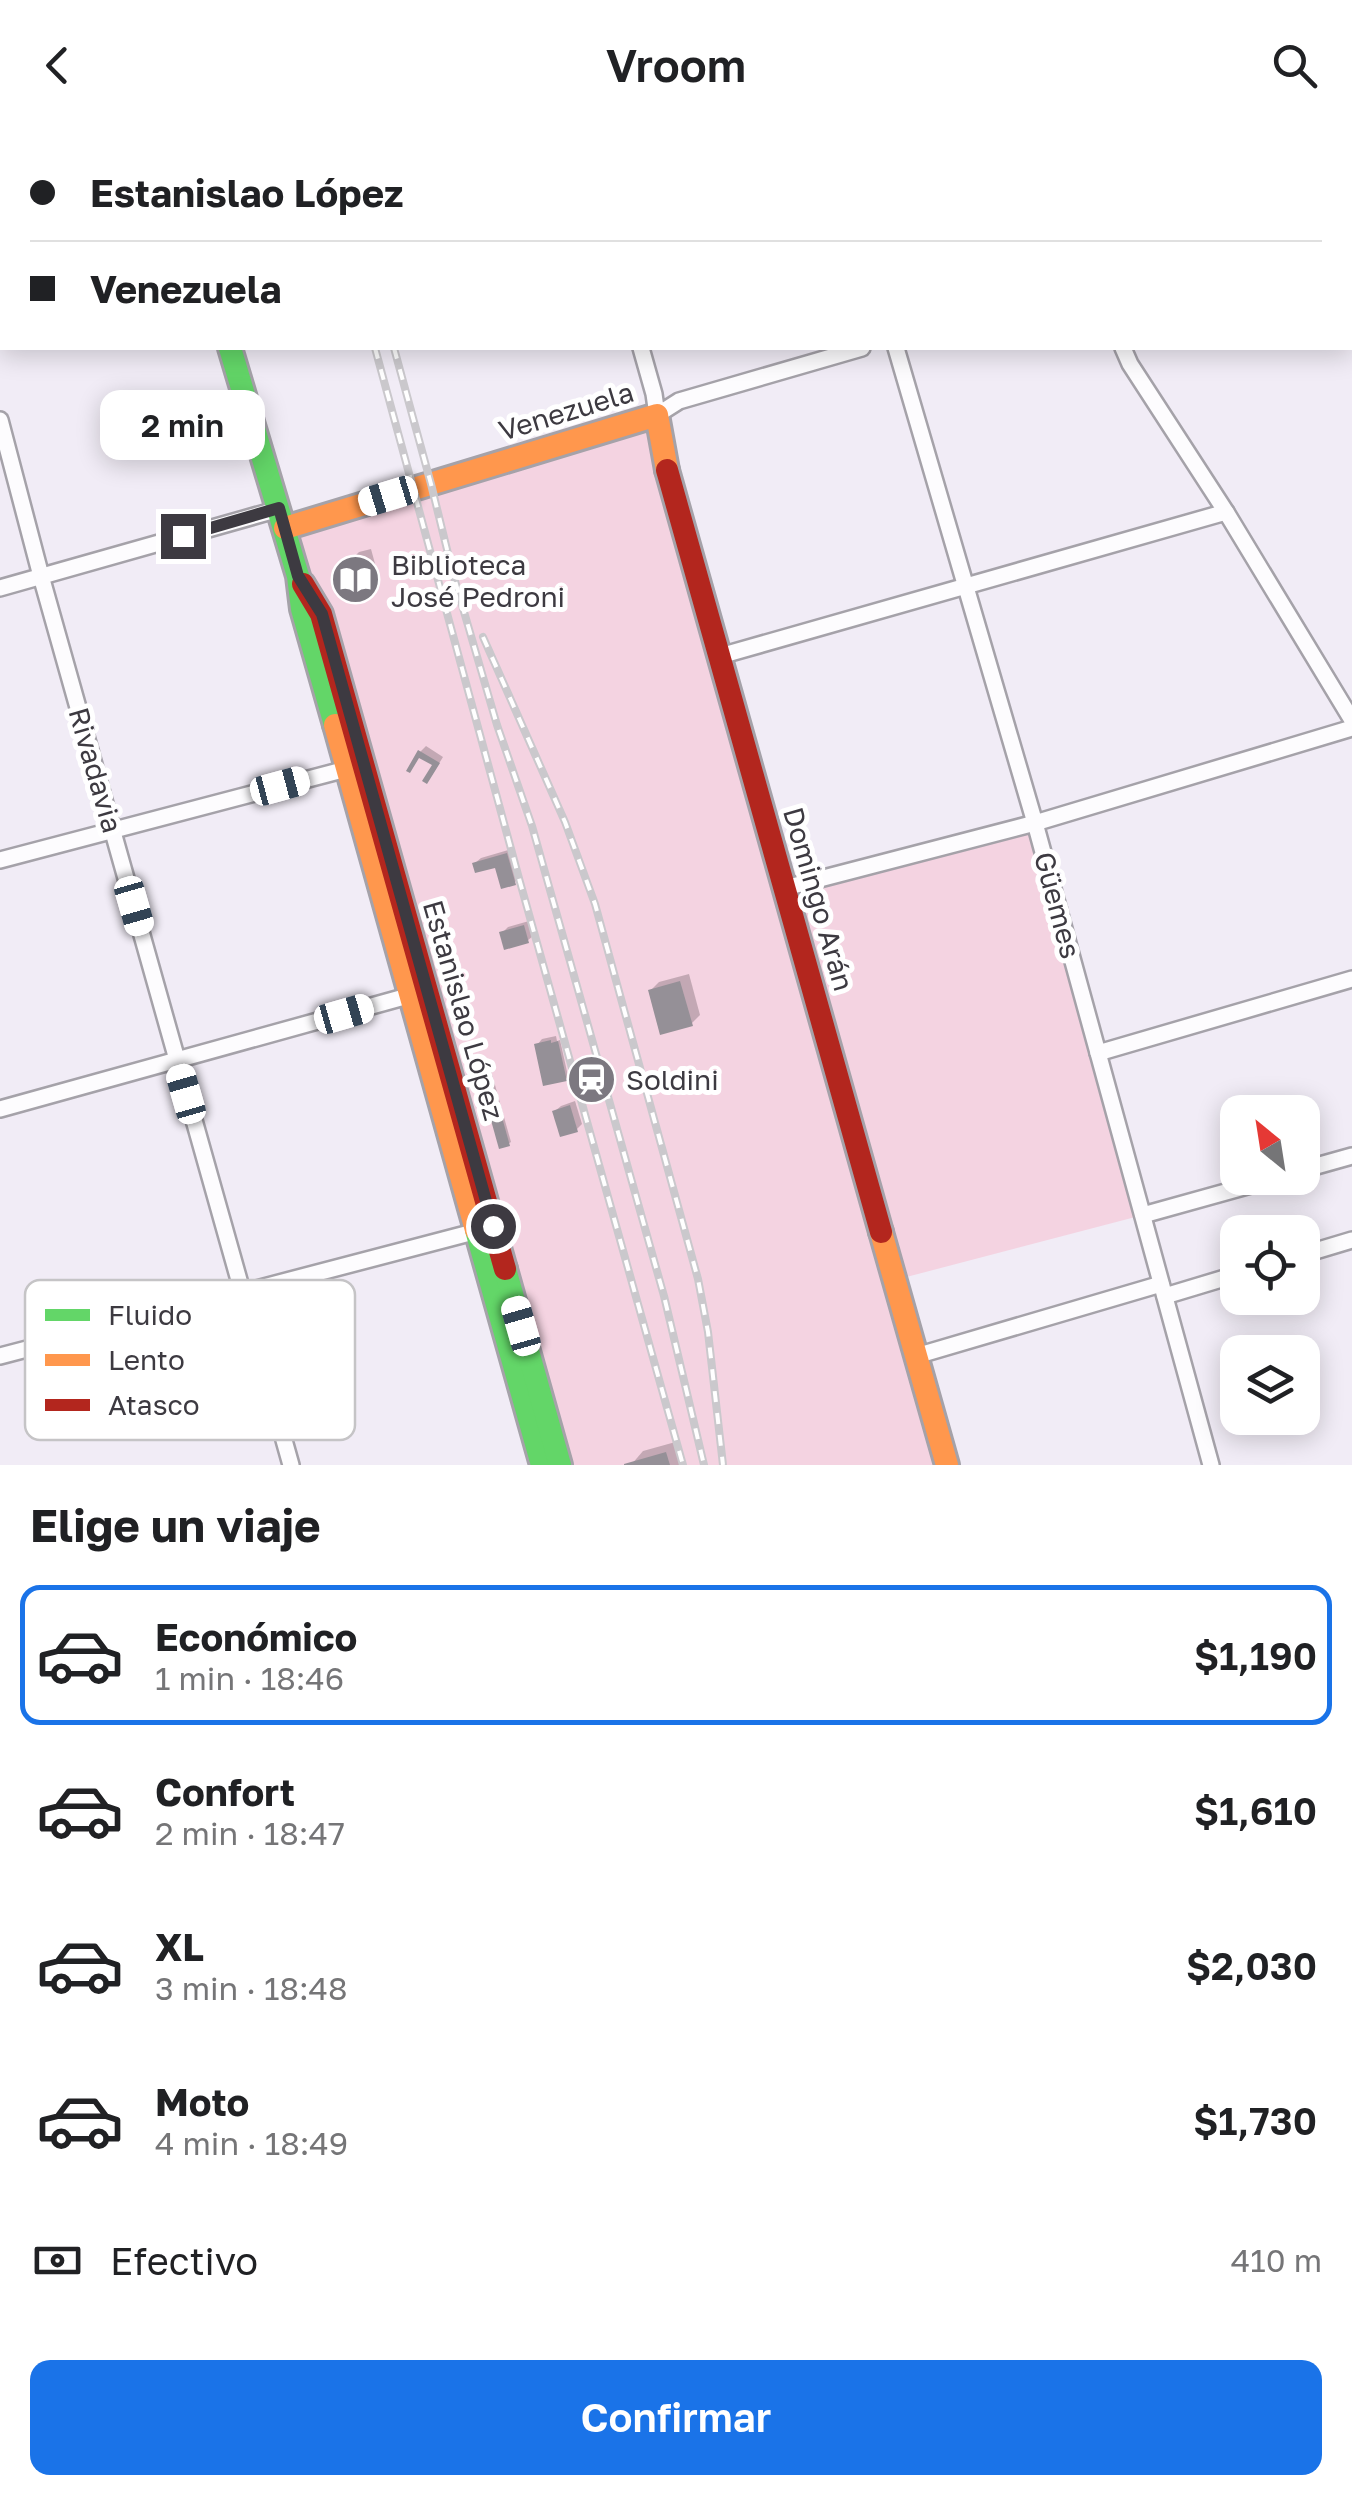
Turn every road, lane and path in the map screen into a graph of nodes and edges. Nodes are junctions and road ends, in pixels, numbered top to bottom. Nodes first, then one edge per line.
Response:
1 (231, 350) edge
2 (642, 350) edge
3 (855, 350) edge
4 (897, 350) edge
5 (1124, 350) edge
6 (657, 415) junction
7 (0, 420) edge
8 (1226, 512) junction
9 (282, 518) junction
10 (41, 576) junction
11 (968, 586) junction
12 (0, 588) edge
13 (720, 656) junction
14 (1352, 720) edge
15 (1352, 728) edge
16 (355, 766) junction
17 (1035, 823) junction
18 (112, 830) junction
19 (0, 860) edge
20 (784, 888) junction
21 (1352, 979) edge
22 (419, 994) junction
23 (1098, 1053) junction
24 (177, 1060) junction
25 (0, 1109) edge
26 (1352, 1156) edge
27 (1320, 1165) edge
28 (1220, 1194) edge
29 (1142, 1216) junction
30 (485, 1229) junction
31 (1352, 1240) edge
32 (1320, 1250) edge
33 (1220, 1278) edge
34 (239, 1280) edge
35 (288, 1280) edge
36 (1163, 1290) junction
37 (25, 1349) edge
38 (0, 1356) edge
39 (916, 1356) junction
40 (284, 1440) edge
41 (549, 1464) edge
42 (291, 1465) edge
43 (946, 1465) edge
44 (1211, 1465) edge

1 - 9 street, Estanislao López
2 - 6 street, Domingo Arán
3 - 6 street, Venezuela
4 - 11 street, Güemes
5 - 8 street
6 - 9 street, Venezuela
6 - 13 street, Domingo Arán
7 - 10 street, Rivadavia
8 - 11 street
8 - 14 street
9 - 10 street, Venezuela
9 - 16 street, Estanislao López
10 - 12 street, Venezuela
10 - 18 street, Rivadavia
11 - 13 street
11 - 17 street, Güemes
13 - 20 street, Domingo Arán
15 - 17 street
16 - 18 street
16 - 22 street, Estanislao López
17 - 20 street
17 - 23 street, Güemes
18 - 19 street
18 - 24 street, Rivadavia
20 - 39 street, Domingo Arán
21 - 23 street
22 - 24 street
22 - 30 street, Estanislao López
23 - 29 street, Güemes
24 - 25 street
24 - 34 street, Rivadavia
26 - 27 street
28 - 29 street
29 - 36 street, Güemes
30 - 35 street
30 - 41 street, Estanislao López
31 - 32 street
33 - 36 street
36 - 39 street
36 - 44 street, Güemes
37 - 38 street
39 - 43 street, Domingo Arán
40 - 42 street, Rivadavia

